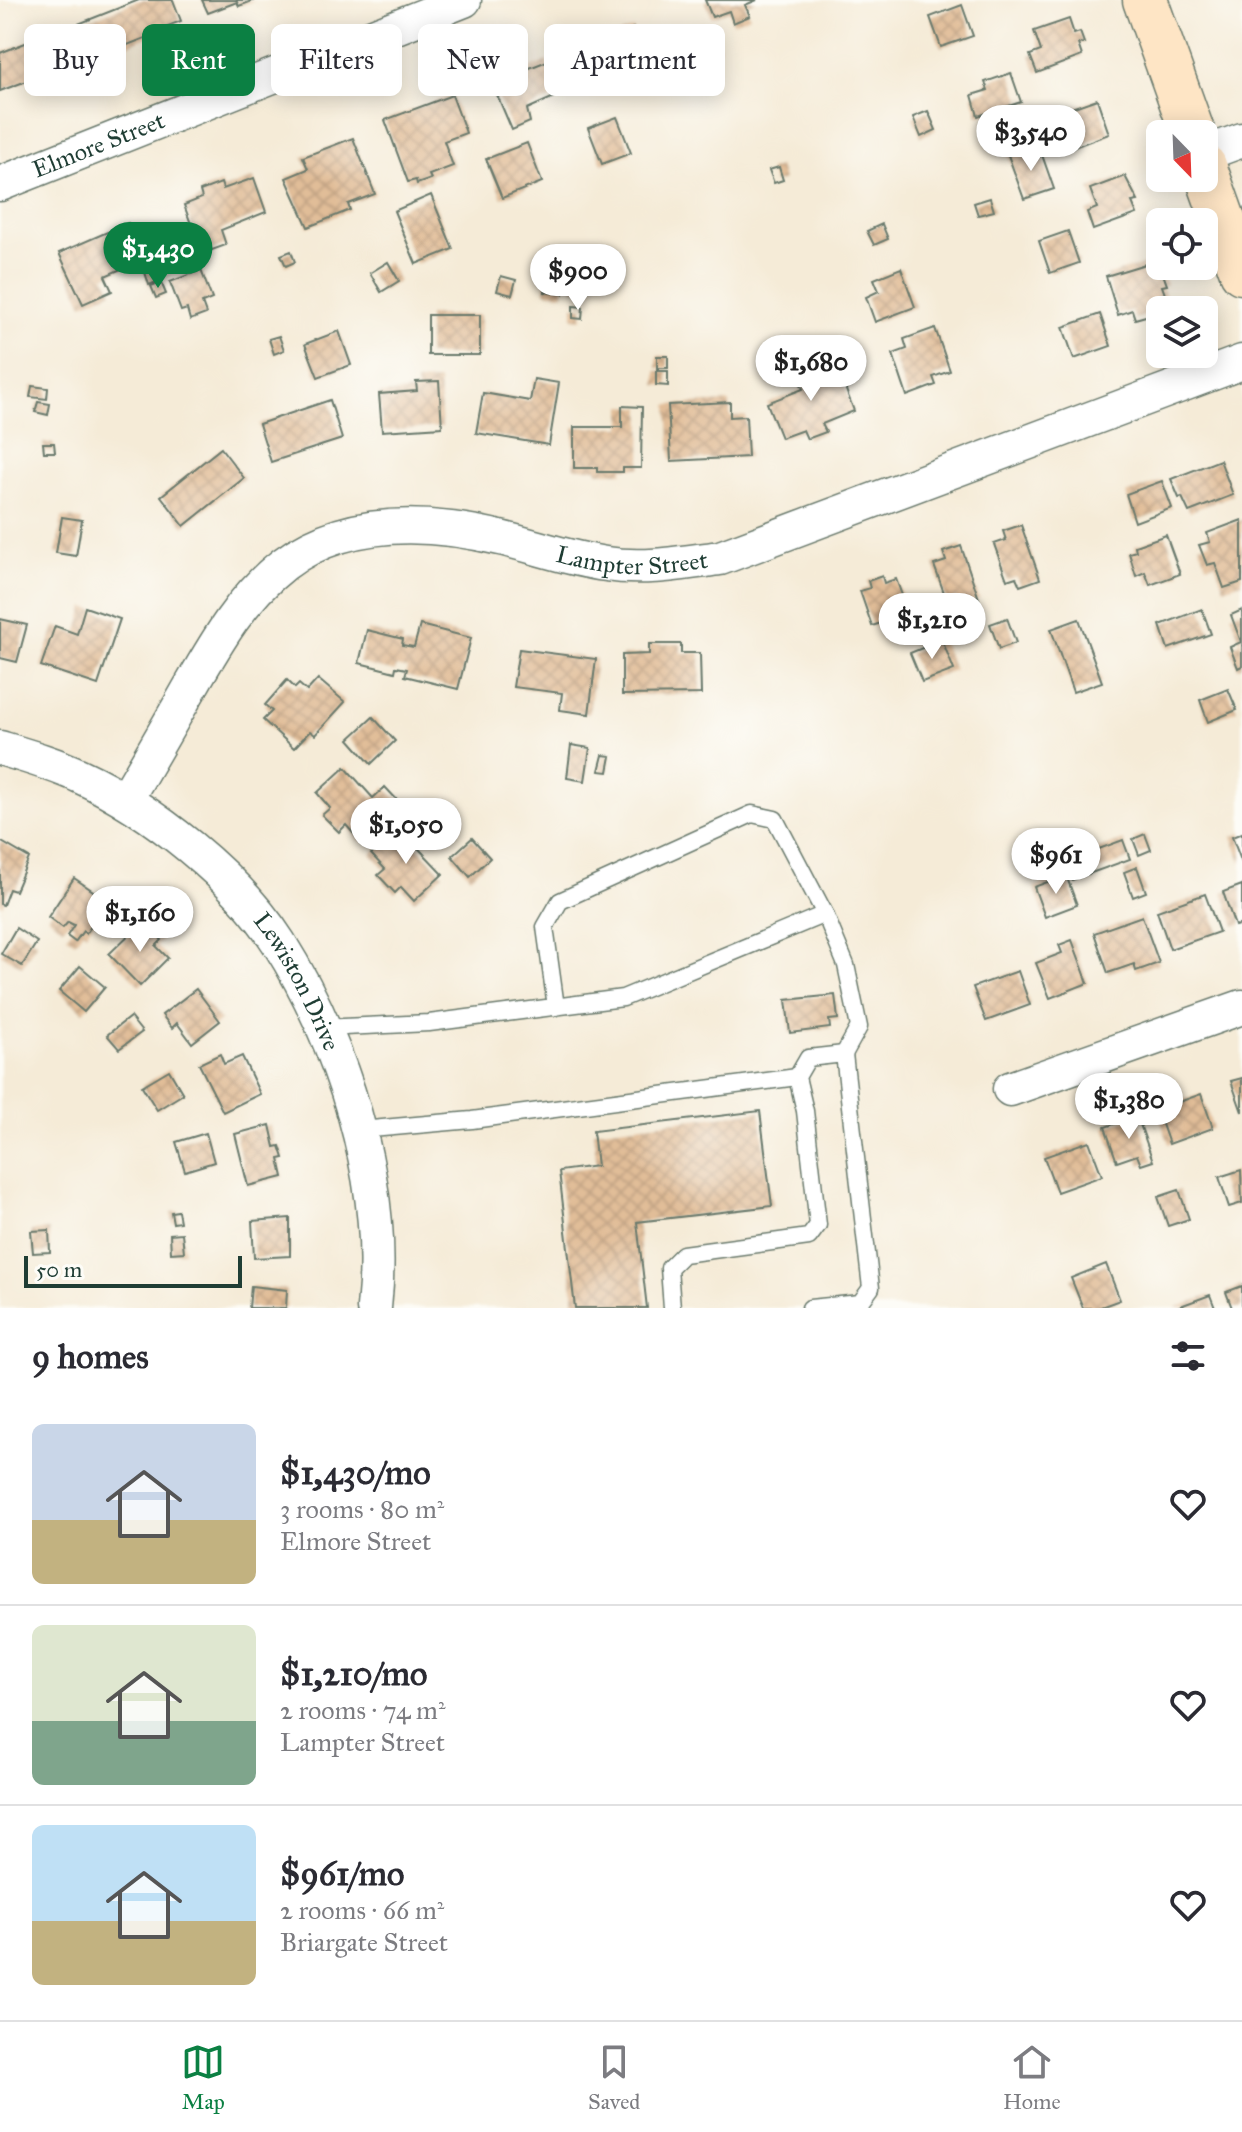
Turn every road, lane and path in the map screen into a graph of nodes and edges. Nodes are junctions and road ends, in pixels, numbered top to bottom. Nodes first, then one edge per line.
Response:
1 (464, 0) edge
2 (1145, 0) edge
3 (1188, 120) edge
4 (1242, 140) edge
5 (1218, 149) edge
6 (0, 184) edge
7 (1213, 192) edge
8 (1242, 272) edge
9 (1242, 362) edge
10 (0, 748) edge
11 (125, 800) junction
12 (825, 914) junction
13 (556, 1007) junction
14 (1242, 1007) edge
15 (322, 1028) junction
16 (844, 1054) junction
17 (797, 1077) junction
18 (1010, 1089) dead end
19 (360, 1130) junction
20 (374, 1308) edge
21 (672, 1308) edge
22 (810, 1308) edge

1 - 6 street, Elmore Street
2 - 3 street
4 - 5 street
7 - 8 street
9 - 11 street, Lampter Street
10 - 11 street, Lewiston Drive
11 - 15 street, Lewiston Drive
12 - 13 lane
12 - 13 lane
12 - 16 lane
13 - 15 lane
14 - 18 street
15 - 19 street, Lewiston Drive
16 - 17 lane
16 - 22 lane
17 - 19 lane
17 - 21 lane
19 - 20 street, Lewiston Drive

